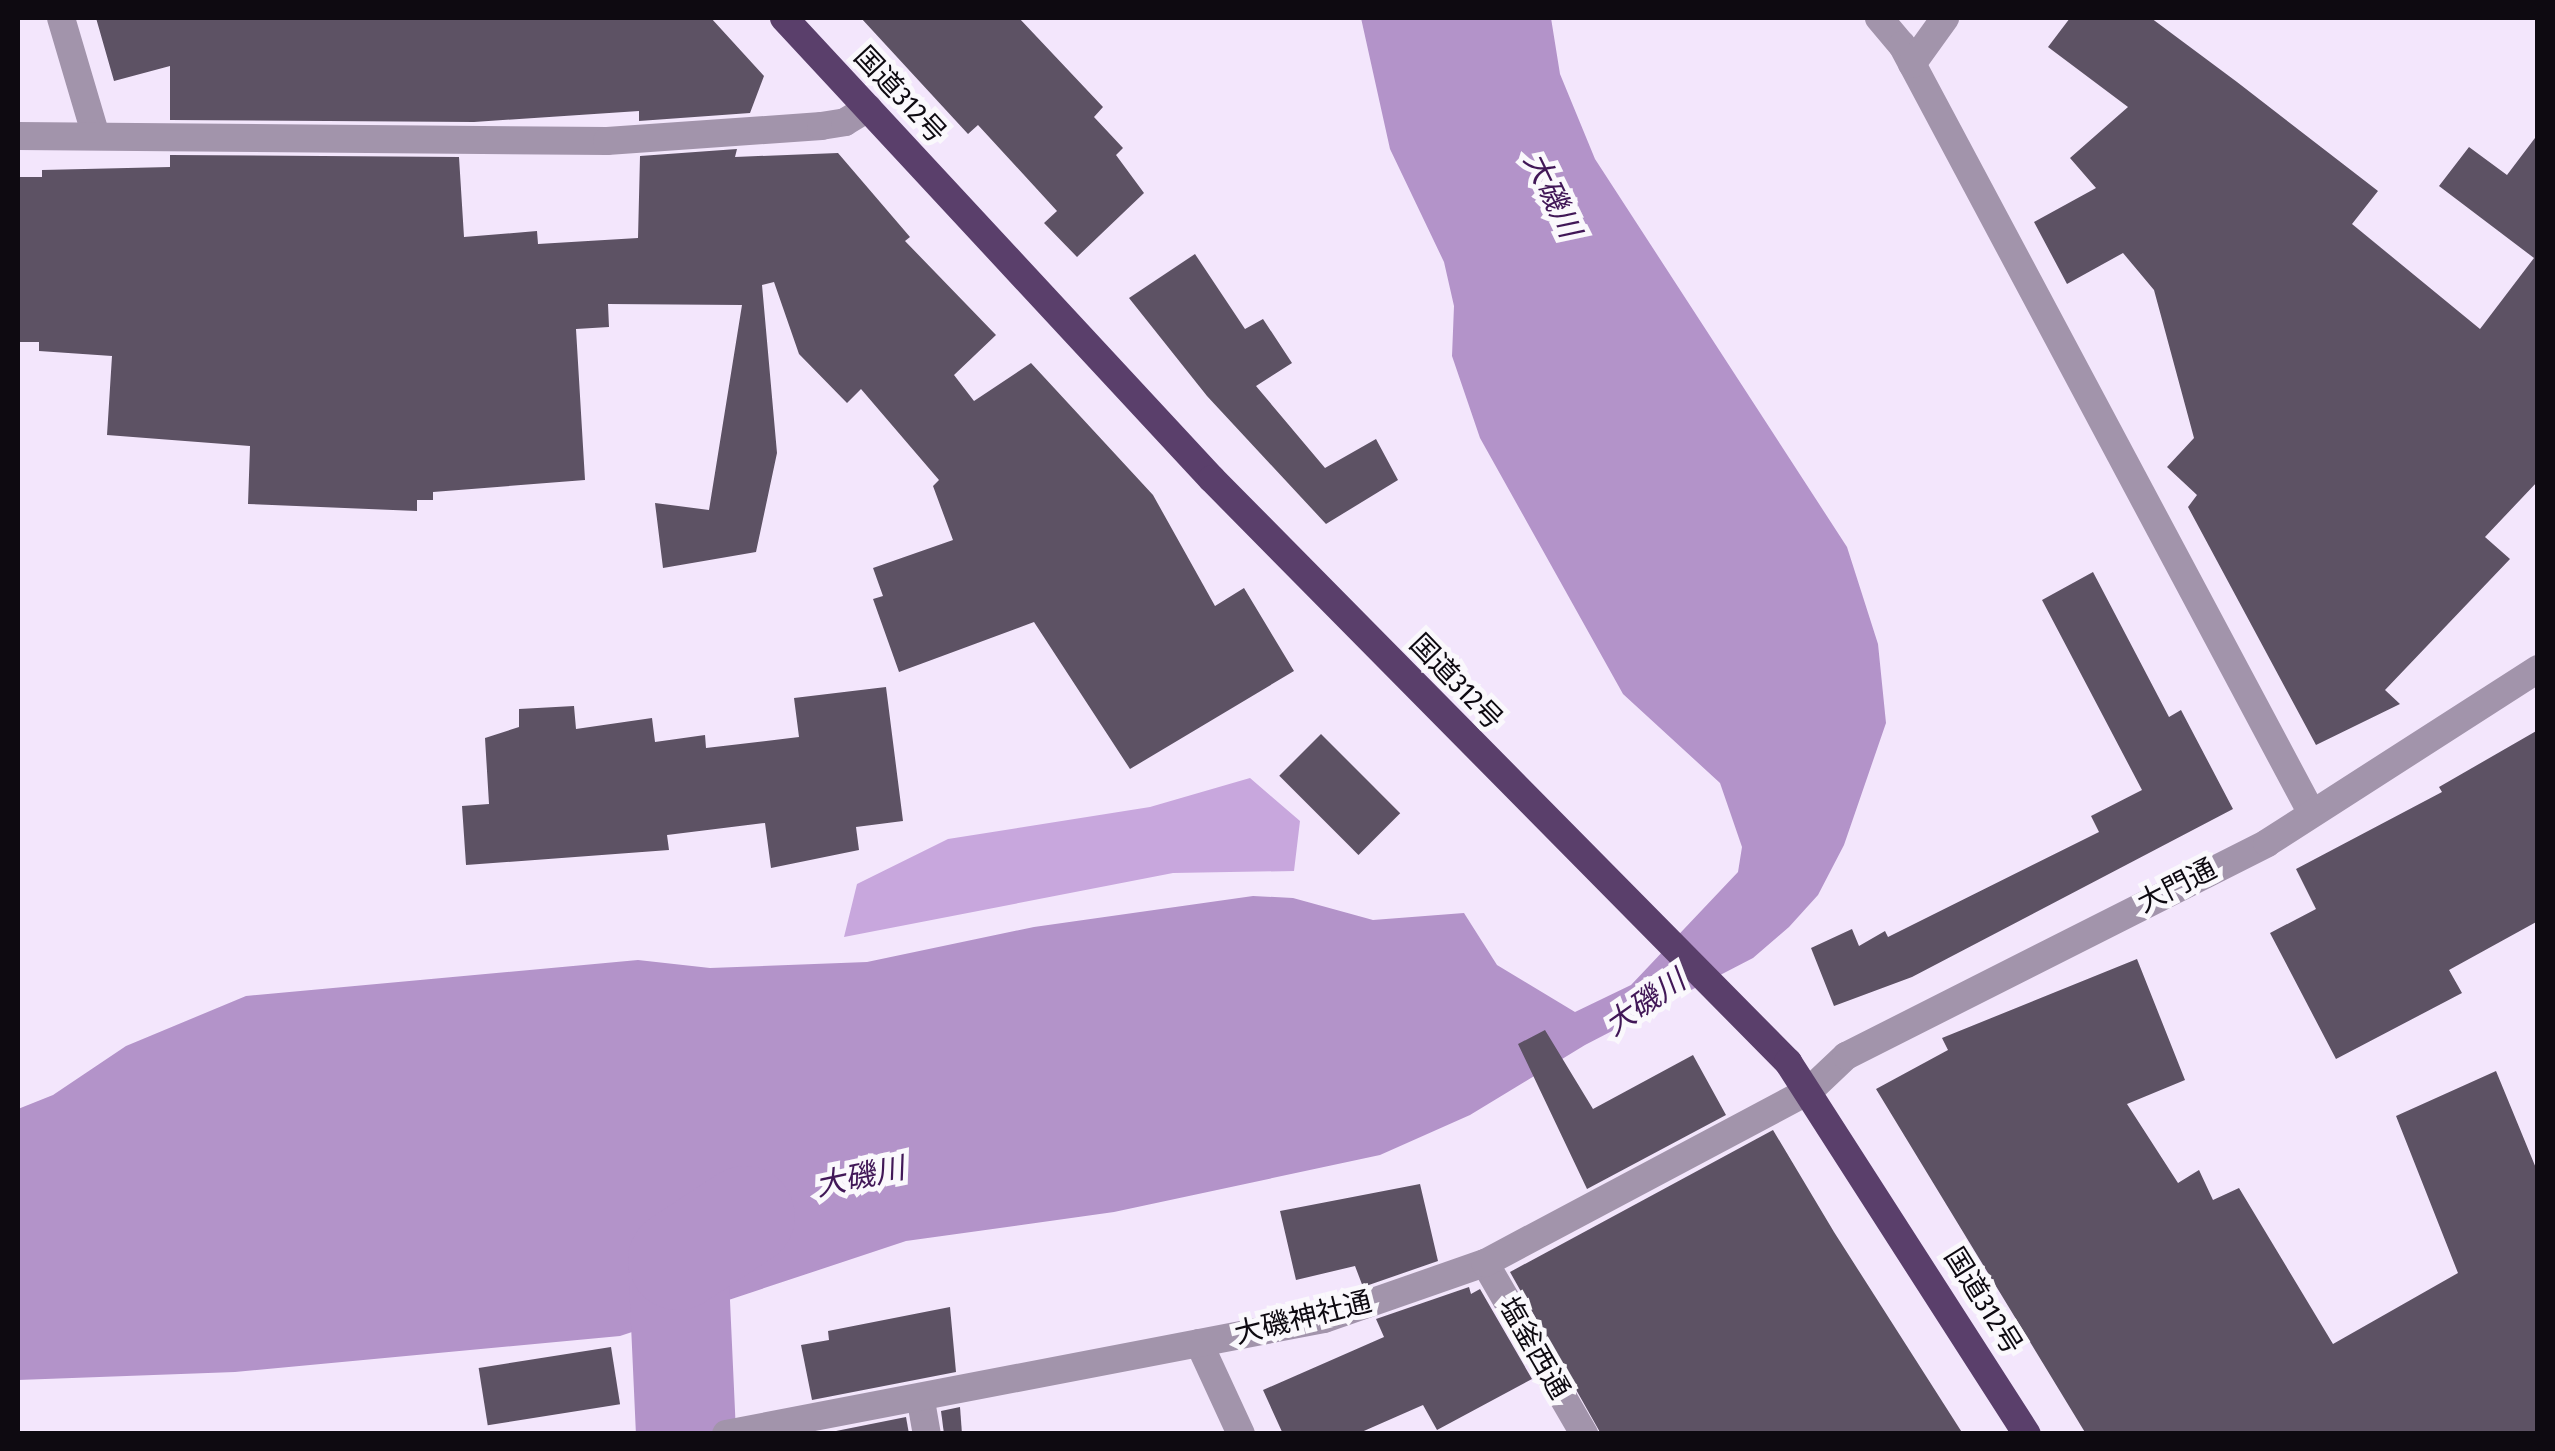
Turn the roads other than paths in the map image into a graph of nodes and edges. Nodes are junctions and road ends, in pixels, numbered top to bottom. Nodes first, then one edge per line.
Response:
1 (61, 18) edge
2 (784, 18) edge
3 (1879, 18) edge
4 (1945, 18) edge
5 (1912, 64) junction
6 (868, 108) junction
7 (18, 136) edge
8 (96, 136) junction
9 (2536, 675) edge
10 (2311, 812) junction
11 (1810, 1090) junction
12 (1485, 1263) junction
13 (1199, 1343) junction
14 (921, 1400) junction
15 (755, 1431) edge
16 (726, 1434) edge
17 (926, 1434) edge
18 (1240, 1434) edge
19 (1584, 1434) edge
20 (2027, 1434) edge

1 - 8 street
2 - 6 highway, 国道312号
3 - 5 street
4 - 5 street
5 - 10 street
6 - 8 street
6 - 11 highway, 国道312号
7 - 8 street
9 - 10 street, 大門通
10 - 11 street, 大門通
11 - 12 street, 大磯神社通
11 - 20 highway, 国道312号
12 - 13 street, 大磯神社通
12 - 19 street, 塩釜西通
13 - 14 street, 大磯神社通
13 - 18 street
14 - 15 street, 大磯神社通
14 - 17 street
15 - 16 street, 大磯神社通

